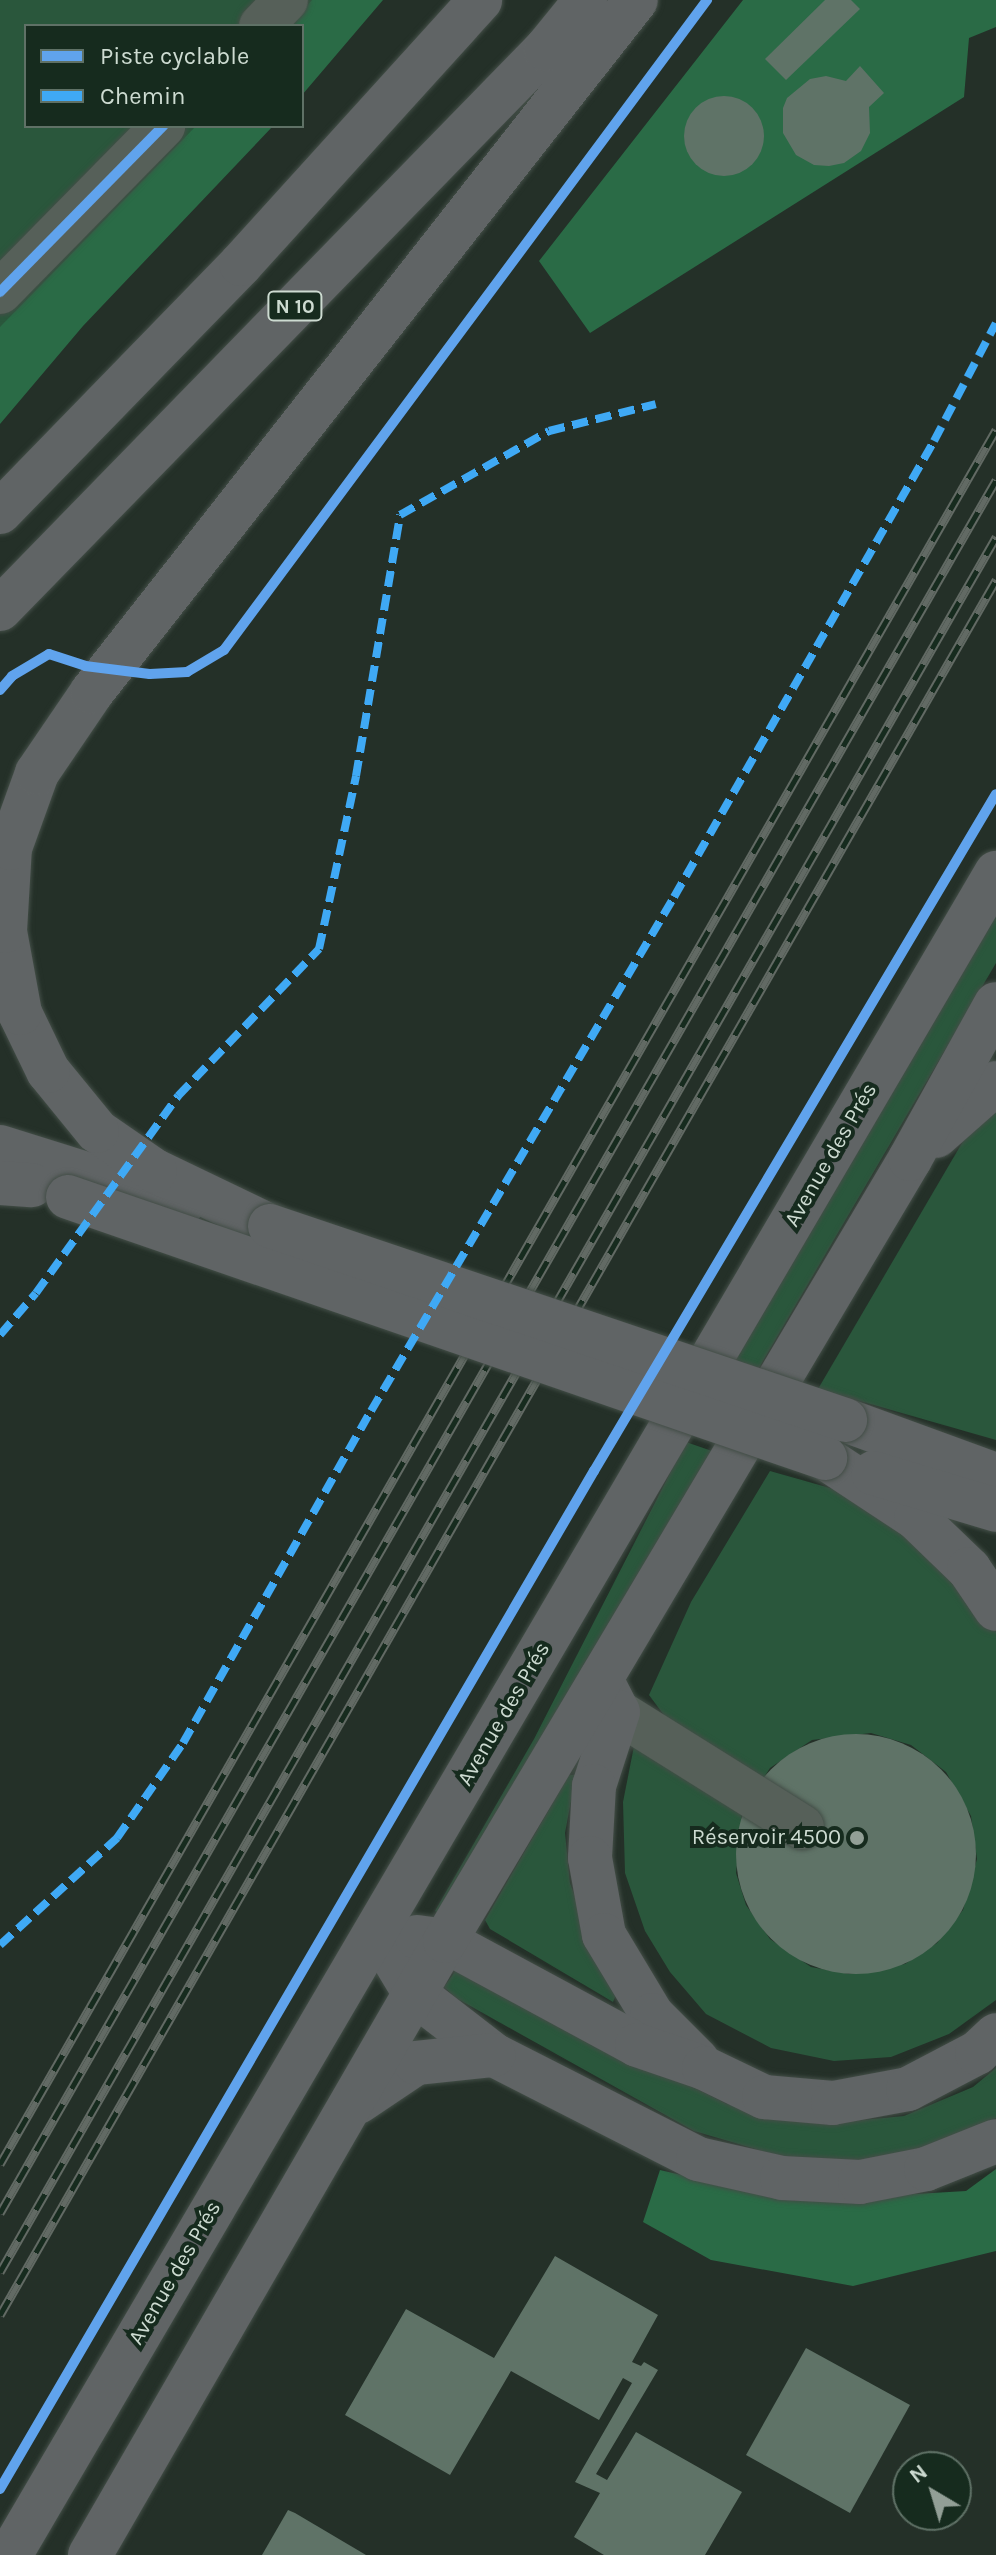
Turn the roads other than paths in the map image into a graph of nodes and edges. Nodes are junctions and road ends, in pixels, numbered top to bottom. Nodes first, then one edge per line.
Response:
1 (286, 0) edge
2 (480, 0) edge
3 (586, 0) edge
4 (636, 0) edge
5 (263, 24) edge
6 (161, 128) edge
7 (0, 292) edge
8 (0, 512) edge
9 (0, 609) edge
10 (996, 873) edge
11 (996, 1004) edge
12 (996, 1083) edge
13 (0, 1147) edge
14 (910, 1159) junction
15 (36, 1183) edge
16 (270, 1226) junction
17 (835, 1439) junction
18 (996, 1475) edge
19 (996, 1510) edge
20 (996, 1609) edge
21 (609, 1695) junction
22 (802, 1827) dead end
23 (377, 1931) junction
24 (445, 1941) junction
25 (415, 1994) junction
26 (996, 2035) edge
27 (494, 2055) junction
28 (704, 2068) junction
29 (353, 2105) junction
30 (996, 2141) edge
31 (10, 2555) edge
32 (90, 2555) edge

1 - 5 street
2 - 8 main road
3 - 9 main road, N 10
4 - 16 main road
6 - 7 street
10 - 23 main road, Avenue des Prés
11 - 14 main road
12 - 14 main road
13 - 15 main road
14 - 21 main road
15 - 16 main road
15 - 17 main road, bridge
16 - 17 main road, bridge
17 - 18 main road
17 - 19 main road
17 - 20 main road
21 - 22 street
21 - 24 main road
21 - 28 main road
23 - 24 main road
23 - 25 main road
23 - 31 main road, Avenue des Prés
24 - 25 main road
24 - 28 main road
25 - 27 main road
25 - 29 main road
26 - 28 main road
27 - 29 main road
27 - 30 main road
29 - 32 main road

